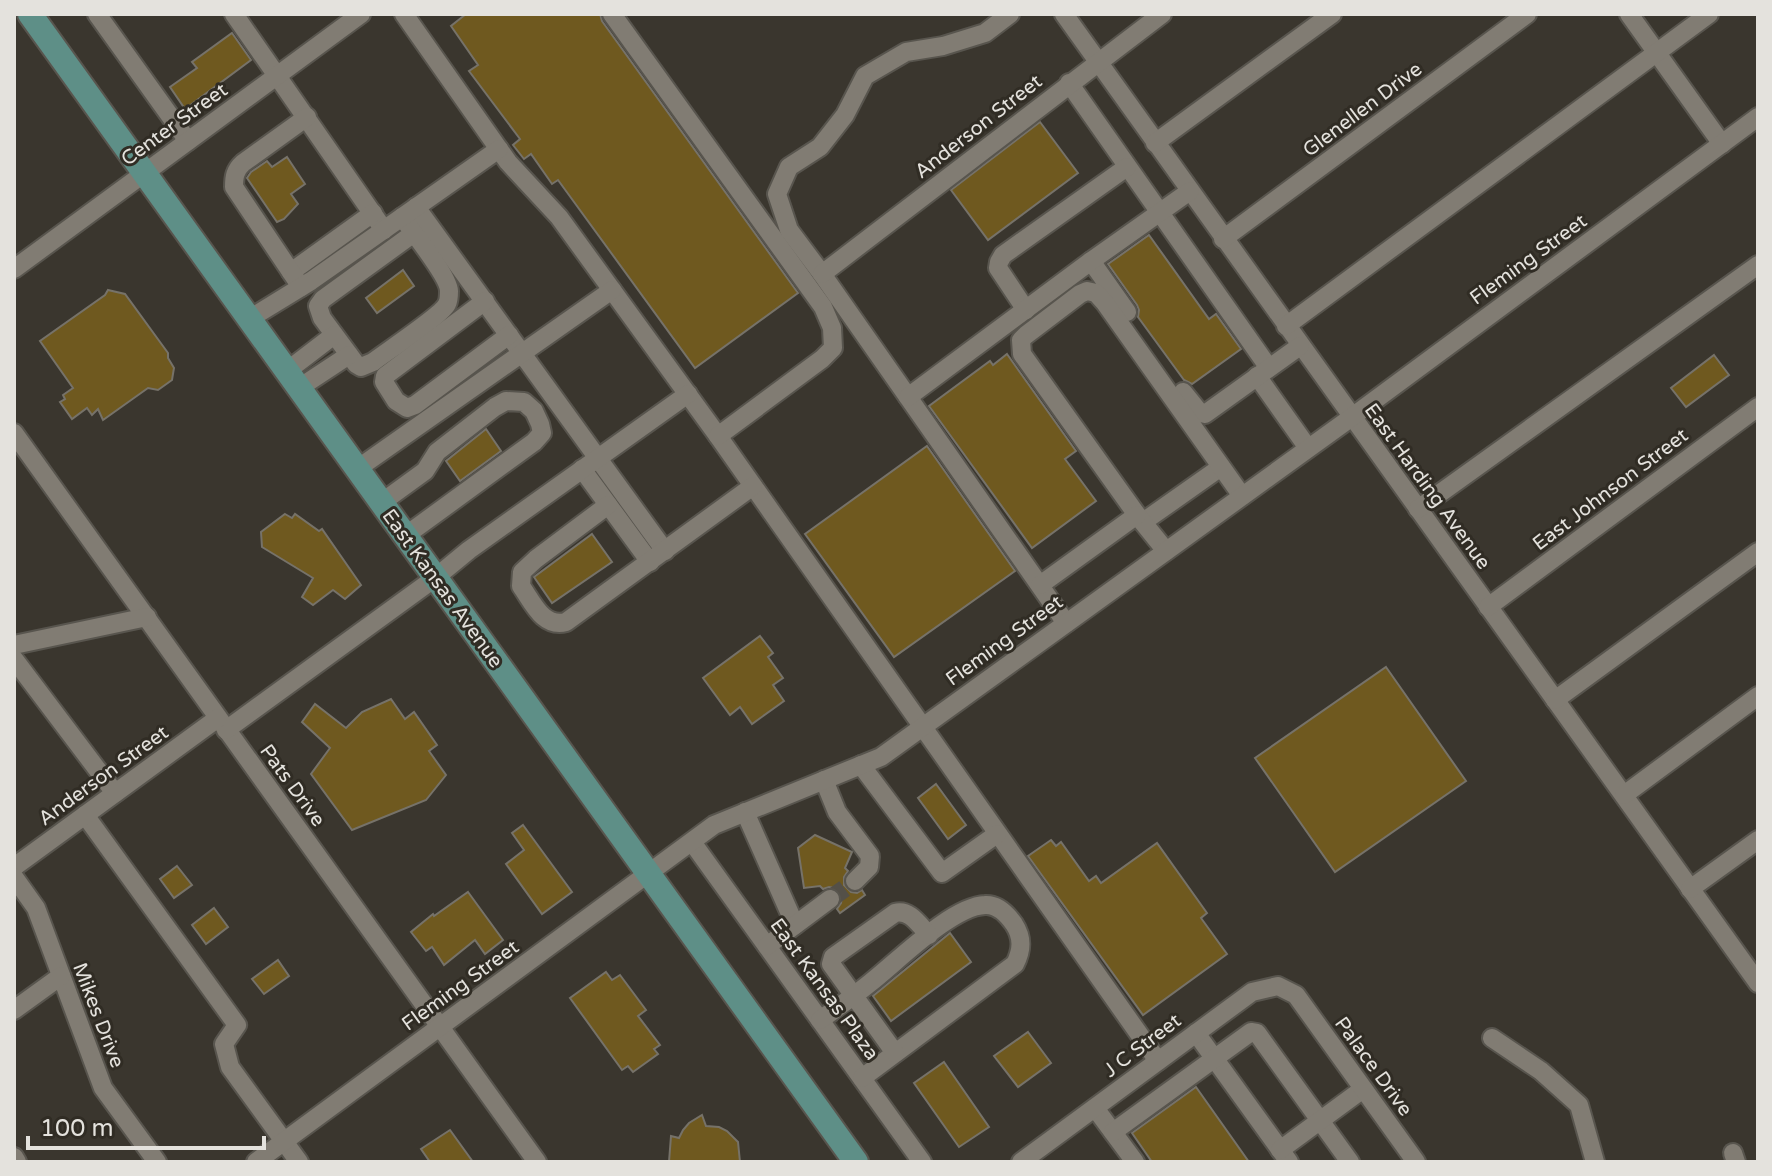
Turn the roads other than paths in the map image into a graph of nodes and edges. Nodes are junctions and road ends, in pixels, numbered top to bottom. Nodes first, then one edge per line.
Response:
1 (30, 14) edge
2 (97, 14) edge
3 (234, 14) edge
4 (361, 14) edge
5 (404, 14) edge
6 (612, 14) edge
7 (1010, 14) edge
8 (1064, 14) edge
9 (1162, 14) edge
10 (1332, 14) edge
11 (1527, 14) edge
12 (1629, 14) edge
13 (1709, 14) edge
14 (1656, 52) junction
15 (1097, 61) junction
16 (278, 75) junction
17 (1069, 83) junction
18 (307, 117) junction
19 (1758, 117) edge
20 (188, 141) junction
21 (1155, 143) junction
22 (1722, 144) junction
23 (499, 149) junction
24 (1127, 167) junction
25 (144, 173) junction
26 (1190, 191) junction
27 (409, 212) junction
28 (373, 213) junction
29 (1159, 213) junction
30 (384, 230) junction
31 (414, 233) junction
32 (1223, 239) junction
33 (1091, 261) junction
34 (1758, 265) edge
35 (14, 269) edge
36 (822, 274) junction
37 (296, 280) junction
38 (612, 290) junction
39 (485, 301) junction
40 (1026, 310) junction
41 (249, 319) junction
42 (1286, 326) junction
43 (334, 335) junction
44 (509, 335) junction
45 (1300, 346) junction
46 (522, 353) junction
47 (349, 355) junction
48 (1263, 372) junction
49 (293, 380) junction
50 (444, 383) junction
51 (688, 394) junction
52 (908, 397) junction
53 (456, 399) junction
54 (1758, 407) edge
55 (1352, 417) junction
56 (14, 433) edge
57 (718, 436) junction
58 (1308, 448) junction
59 (590, 464) junction
60 (1221, 467) junction
61 (357, 469) junction
62 (753, 486) junction
63 (1242, 496) junction
64 (381, 503) junction
65 (608, 505) junction
66 (1418, 509) junction
67 (1140, 518) junction
68 (405, 536) junction
69 (1166, 551) junction
70 (1758, 552) edge
71 (657, 557) junction
72 (435, 578) junction
73 (1040, 585) junction
74 (1488, 607) junction
75 (147, 617) junction
76 (1066, 623) junction
77 (14, 645) edge
78 (14, 659) edge
79 (1758, 696) edge
80 (1555, 700) junction
81 (222, 724) junction
82 (923, 727) junction
83 (861, 765) junction
84 (824, 780) junction
85 (115, 793) junction
86 (1624, 795) junction
87 (745, 812) junction
88 (85, 815) junction
89 (997, 834) junction
90 (1758, 840) edge
91 (692, 842) junction
92 (14, 867) edge
93 (650, 874) junction
94 (14, 877) edge
95 (855, 881) tunnel mouth
96 (1690, 889) junction
97 (830, 899) tunnel mouth
98 (795, 925) junction
99 (929, 935) junction
100 (767, 946) junction
101 (61, 976) junction
102 (1758, 982) edge
103 (854, 995) junction
104 (1296, 995) joint
105 (14, 1010) edge
106 (820, 1020) junction
107 (441, 1027) junction
108 (1196, 1033) junction
109 (1492, 1038) dead end
110 (895, 1053) junction
111 (1214, 1059) junction
112 (1158, 1061) junction
113 (862, 1078) junction
114 (1363, 1089) junction
115 (1095, 1108) junction
116 (1321, 1120) junction
117 (1113, 1132) junction
118 (284, 1141) junction
119 (1284, 1156) edge
120 (1593, 1161) edge
121 (157, 1162) edge
122 (256, 1162) edge
123 (299, 1162) edge
124 (537, 1162) edge
125 (856, 1162) edge
126 (922, 1162) edge
127 (1021, 1162) edge
128 (1135, 1162) edge
129 (1350, 1162) edge
130 (1416, 1162) edge

1 - 25 main road, East Kansas Avenue
2 - 20 street
3 - 16 street
4 - 16 street, Center Street
5 - 23 street
6 - 57 street
7 - 36 street
8 - 15 street, East Harding Avenue
9 - 15 street, Anderson Street
10 - 21 street
11 - 32 street, Glenellen Drive
12 - 14 street
13 - 14 street
14 - 22 street
14 - 42 street
15 - 17 street, Anderson Street
15 - 21 street, East Harding Avenue
16 - 18 street
16 - 20 street, Center Street
17 - 24 street
17 - 36 street, Anderson Street
18 - 28 street
18 - 37 street
19 - 22 street, Fleming Street
20 - 25 street, Center Street
21 - 26 street, East Harding Avenue
22 - 55 street, Fleming Street
23 - 27 street
23 - 38 street
24 - 29 street
24 - 40 street
25 - 35 street, Center Street
25 - 41 main road, East Kansas Avenue
26 - 29 street
26 - 32 street, East Harding Avenue
27 - 30 street
27 - 31 street
27 - 39 street
28 - 30 street
28 - 37 street
29 - 33 street
29 - 48 street
30 - 37 street
31 - 43 street
31 - 47 street
32 - 42 street, East Harding Avenue
33 - 40 street
33 - 48 street
34 - 66 street
36 - 52 street
37 - 41 street
38 - 46 street
38 - 51 street
39 - 44 street
39 - 50 street
40 - 52 street
41 - 49 main road, East Kansas Avenue
42 - 45 street, East Harding Avenue
43 - 47 street
43 - 49 street
44 - 46 street
44 - 50 street
45 - 48 street
45 - 55 street, East Harding Avenue
46 - 53 street
46 - 59 street
47 - 49 street
48 - 58 street
49 - 61 main road, East Kansas Avenue
50 - 53 street
51 - 57 street
51 - 59 street, Anderson Street
52 - 73 street
53 - 61 street
54 - 74 street, East Johnson Street
55 - 58 street, Fleming Street
55 - 66 street, East Harding Avenue
56 - 75 street, Pats Drive
57 - 62 street
58 - 63 street, Fleming Street
59 - 65 street
59 - 71 street
59 - 72 street, Anderson Street
60 - 63 street
60 - 67 street
60 - 67 street
61 - 64 main road, East Kansas Avenue
62 - 71 street
62 - 82 street
63 - 69 street, Fleming Street
64 - 68 main road, East Kansas Avenue
64 - 68 street
65 - 71 street
65 - 71 street
66 - 74 street, East Harding Avenue
67 - 69 street
67 - 73 street
68 - 72 main road, East Kansas Avenue
69 - 76 street, Fleming Street
70 - 80 street
72 - 81 street, Anderson Street
72 - 93 main road, East Kansas Avenue
73 - 76 street
74 - 80 street, East Harding Avenue
75 - 77 street
75 - 81 street, Pats Drive
76 - 82 street, Fleming Street
78 - 85 street
79 - 86 street
80 - 86 street, East Harding Avenue
81 - 85 street, Anderson Street
81 - 107 street, Pats Drive
82 - 83 street, Fleming Street
82 - 89 street
83 - 84 street, Fleming Street
83 - 89 street
84 - 87 street, Fleming Street
84 - 95 street
85 - 88 street, Anderson Street
86 - 96 street, East Harding Avenue
87 - 91 street, Fleming Street
87 - 98 street
88 - 92 street, Anderson Street
88 - 118 street
89 - 112 street
90 - 96 street
91 - 93 street, Fleming Street
91 - 100 street, East Kansas Plaza
93 - 107 street, Fleming Street
93 - 125 main road, East Kansas Avenue
94 - 101 street, Mikes Drive
96 - 102 street, East Harding Avenue
97 - 98 street
98 - 100 street
99 - 103 street
99 - 103 street
99 - 110 street
100 - 106 street, East Kansas Plaza
101 - 105 street
101 - 121 street, Mikes Drive
103 - 106 street
103 - 110 street
104 - 108 street, J C Street
104 - 114 street, Palace Drive
106 - 113 street, East Kansas Plaza
107 - 118 street, Fleming Street
107 - 124 street, Pats Drive
108 - 111 street
108 - 112 street, J C Street
109 - 120 street
110 - 113 street
111 - 116 street
111 - 117 street
111 - 119 street
112 - 115 street, J C Street
113 - 126 street, East Kansas Plaza
114 - 116 street
114 - 130 street, Palace Drive
115 - 117 street
115 - 127 street, J C Street
116 - 119 street
116 - 129 street
117 - 128 street
118 - 122 street, Fleming Street
118 - 123 street

